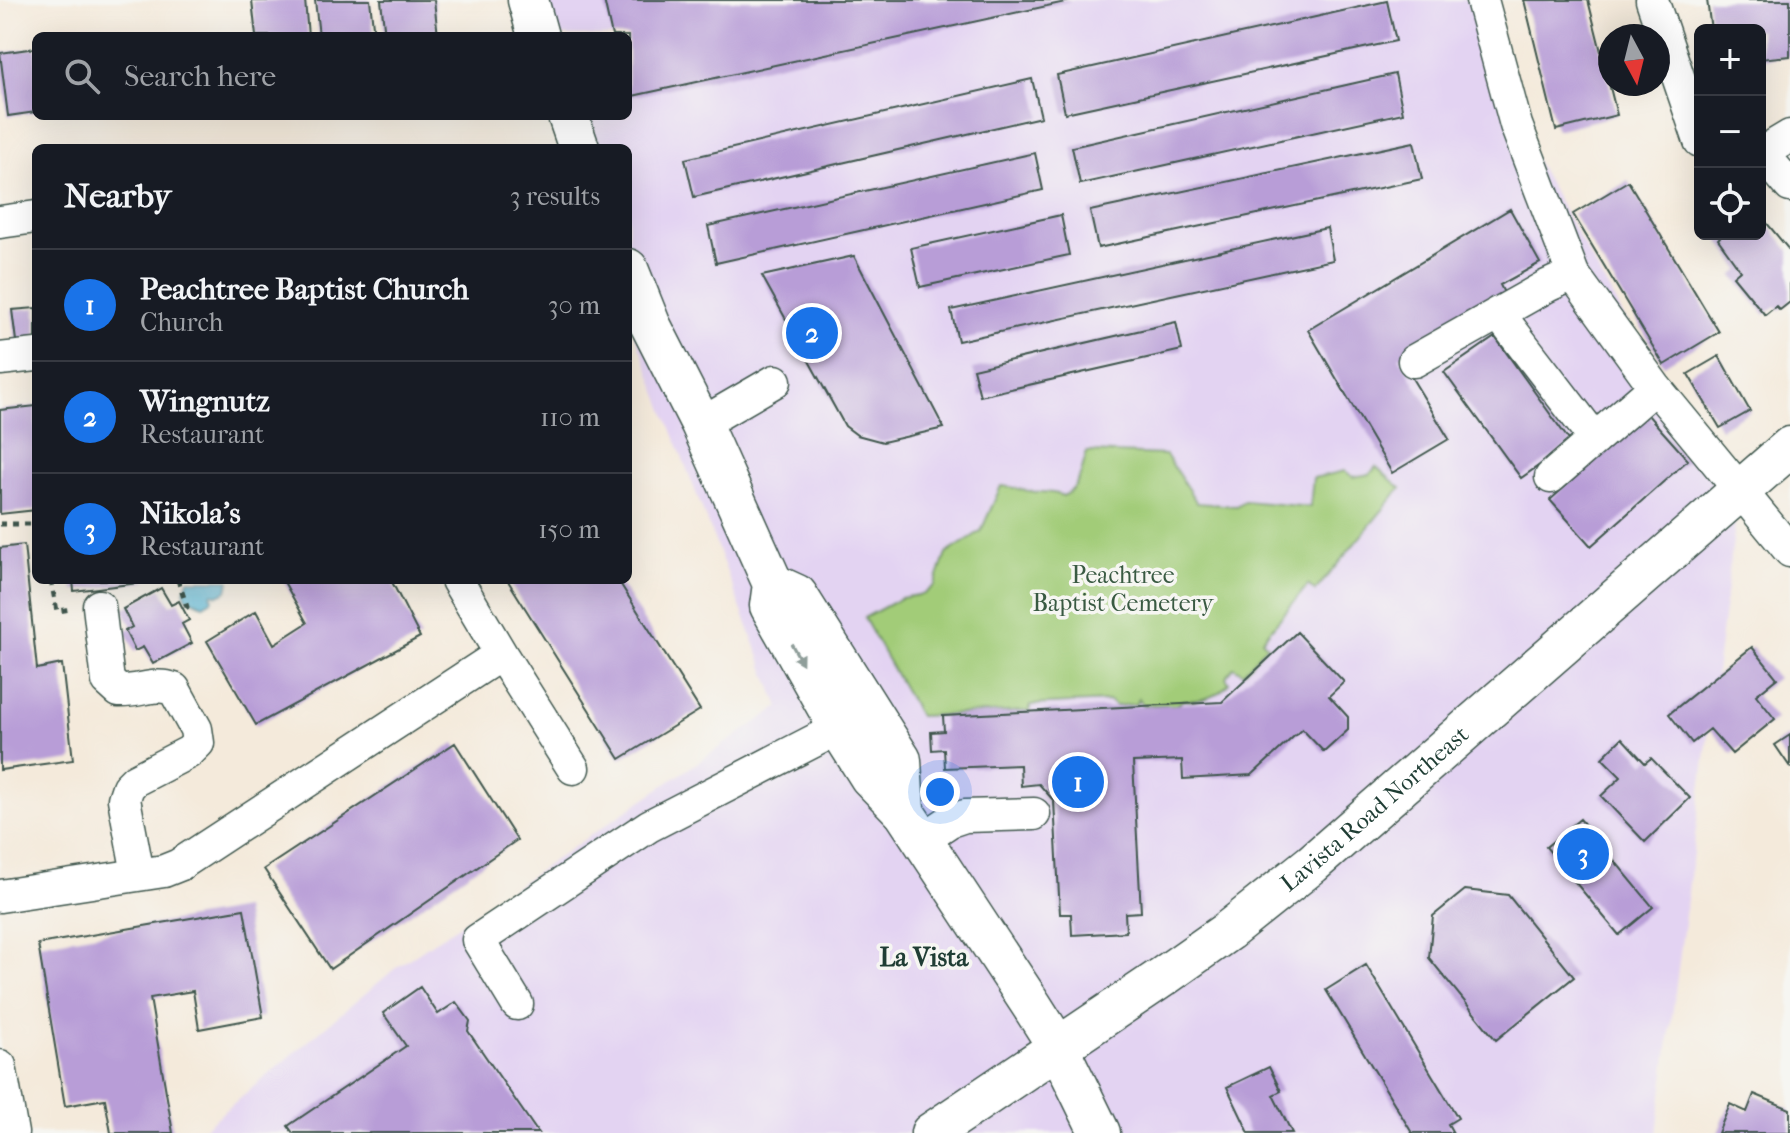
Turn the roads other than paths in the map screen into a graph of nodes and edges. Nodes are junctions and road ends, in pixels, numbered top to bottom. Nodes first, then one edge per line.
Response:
1 (528, 0) edge
2 (1482, 0) edge
3 (1652, 0) edge
4 (537, 32) edge
5 (569, 120) edge
6 (1694, 123) edge
7 (1790, 136) edge
8 (578, 144) edge
9 (1766, 151) edge
10 (1766, 159) edge
11 (1790, 186) edge
12 (32, 218) edge
13 (0, 222) edge
14 (1573, 274) junction
15 (632, 279) edge
16 (1498, 313) junction
17 (32, 355) edge
18 (0, 359) edge
19 (1414, 361) dead end
20 (775, 381) dead end
21 (1655, 387) junction
22 (701, 424) junction
23 (1595, 439) junction
24 (1790, 447) edge
25 (1551, 477) dead end
26 (1742, 490) junction
27 (1790, 551) edge
28 (459, 584) edge
29 (773, 584) junction
30 (99, 606) dead end
31 (501, 654) junction
32 (839, 728) junction
33 (573, 768) dead end
34 (1034, 814) dead end
35 (914, 825) junction
36 (138, 874) junction
37 (0, 896) edge
38 (517, 1004) dead end
39 (1058, 1047) junction
40 (0, 1066) edge
41 (12, 1133) edge
42 (931, 1133) edge
43 (1100, 1133) edge

1 - 4 main road
2 - 14 street
3 - 6 street
5 - 8 main road
7 - 9 street
10 - 11 street
12 - 13 street
14 - 16 street
14 - 21 street
15 - 22 main road
16 - 19 street
16 - 23 street
17 - 18 street
20 - 22 street
21 - 23 street
21 - 26 street
22 - 29 main road
23 - 25 street
24 - 26 main road, Lavista Road Northeast
26 - 27 street
26 - 39 main road, Lavista Road Northeast
28 - 31 street
29 -> 32 main road
29 - 35 main road
30 - 36 street
31 - 33 street
31 - 36 street
32 - 35 main road
32 - 38 street
34 - 35 street
35 - 39 main road
36 - 37 street
39 - 42 main road, Lavista Road Northeast
39 - 43 main road
40 - 41 street

